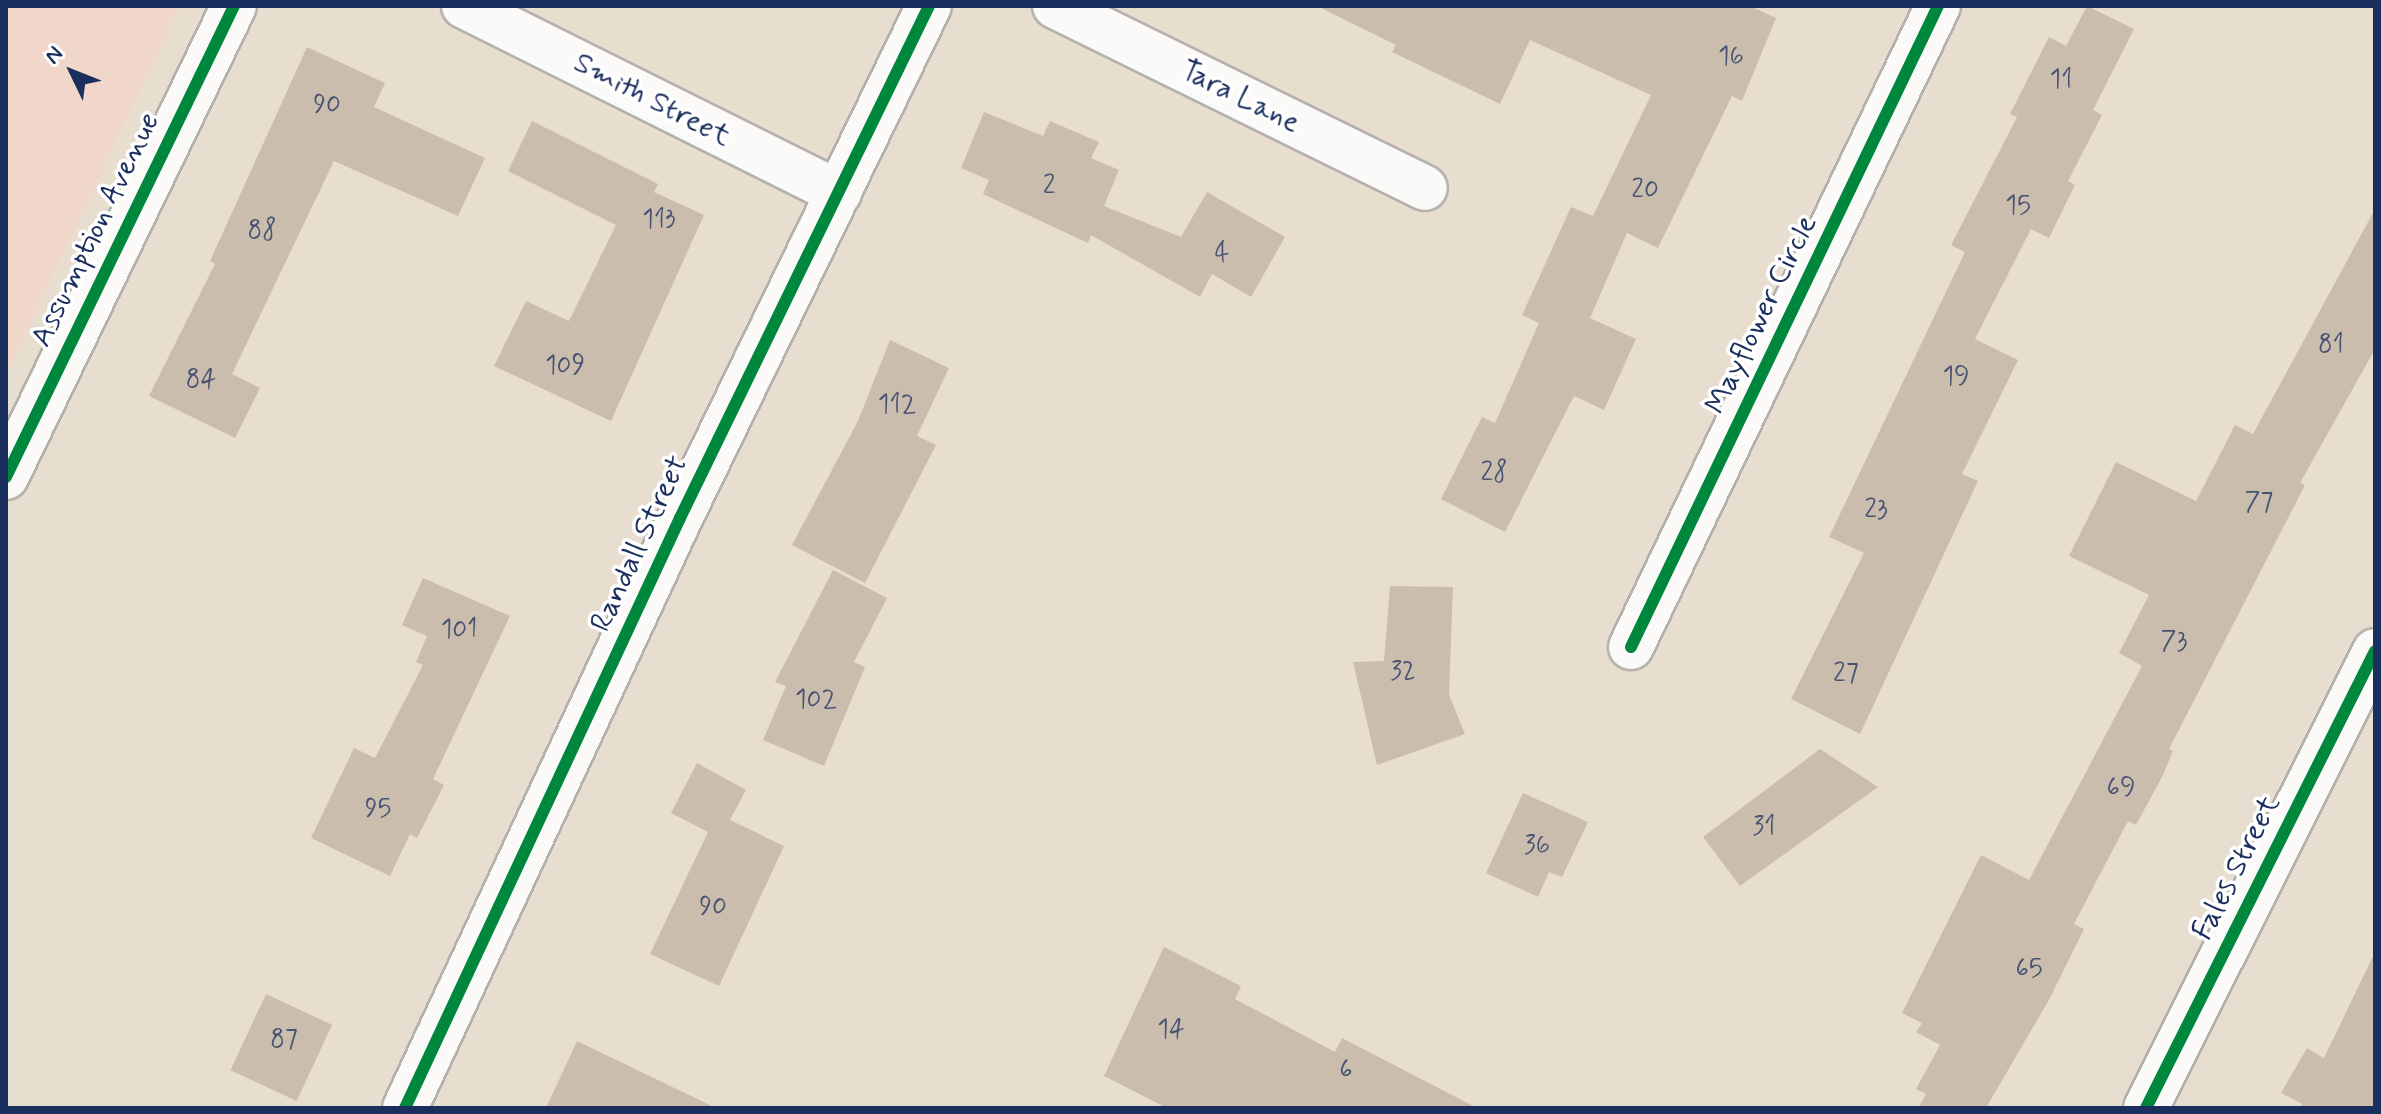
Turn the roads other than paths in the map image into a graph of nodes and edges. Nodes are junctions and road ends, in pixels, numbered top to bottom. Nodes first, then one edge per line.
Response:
1 (234, 6) edge
2 (464, 6) edge
3 (929, 6) edge
4 (1055, 6) edge
5 (1938, 6) edge
6 (1425, 188) dead end
7 (839, 193) junction
8 (6, 477) edge
9 (1631, 647) dead end
10 (2375, 651) edge
11 (405, 1108) edge
12 (2146, 1108) edge

1 - 8 street, Assumption Avenue
2 - 7 street, Smith Street
3 - 7 street, Randall Street
4 - 6 street, Tara Lane
5 - 9 street, Mayflower Circle
7 - 11 street, Randall Street
10 - 12 street, Fales Street

